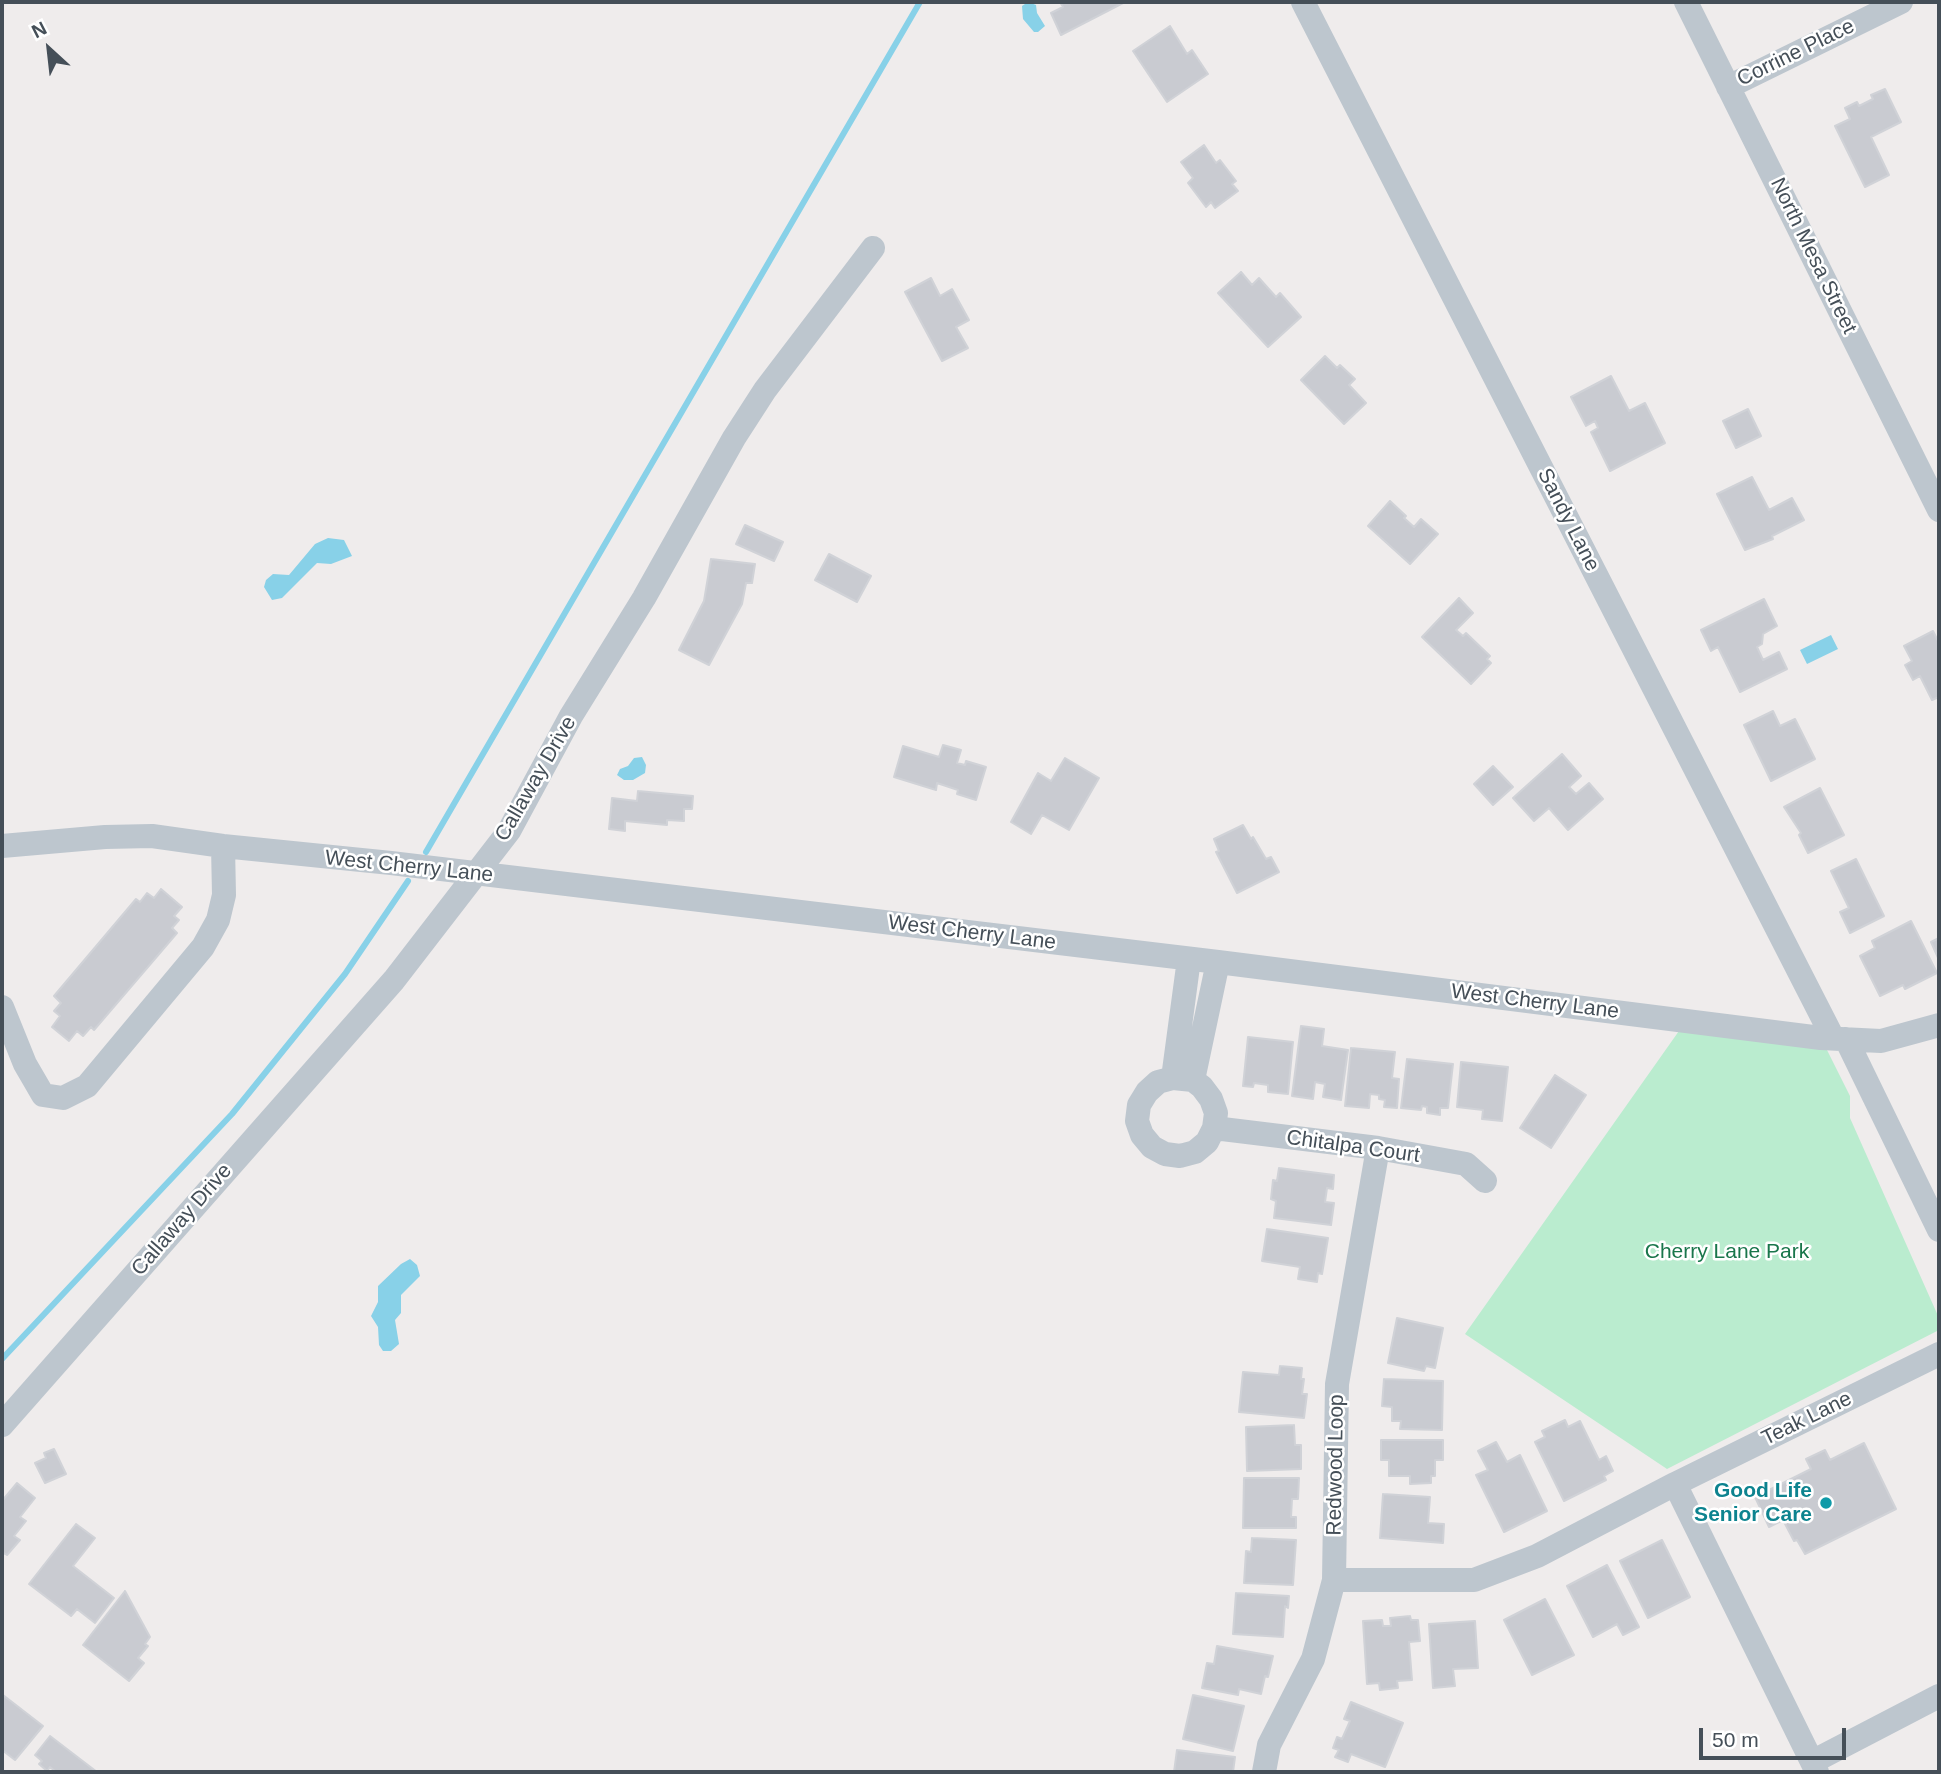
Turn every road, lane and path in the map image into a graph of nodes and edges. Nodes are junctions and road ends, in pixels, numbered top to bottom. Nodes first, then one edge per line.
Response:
1 (1303, 2) edge
2 (1686, 2) edge
3 (1901, 2) edge
4 (1728, 87) junction
5 (873, 247) dead end
6 (1939, 510) edge
7 (2, 846) edge
8 (223, 846) junction
9 (476, 874) junction
10 (1189, 959) junction
11 (1218, 962) junction
12 (2, 1007) edge
13 (1939, 1025) edge
14 (1840, 1039) junction
15 (1183, 1079) junction
16 (1214, 1128) junction
17 (1378, 1148) junction
18 (1485, 1181) dead end
19 (1939, 1230) edge
20 (1939, 1354) edge
21 (2, 1425) edge
22 (1675, 1484) junction
23 (1334, 1580) junction
24 (1939, 1696) edge
25 (1814, 1767) edge
26 (1264, 1772) edge

1 - 14 street, Sandy Lane
2 - 4 street, North Mesa Street
3 - 4 street, Corrine Place
4 - 6 street, North Mesa Street
5 - 9 street, Callaway Drive
7 - 8 street, West Cherry Lane
8 - 9 street, West Cherry Lane
8 - 12 street
9 - 10 street, West Cherry Lane
9 - 21 street, Callaway Drive
10 - 11 street, West Cherry Lane
10 - 15 street
11 - 14 street, West Cherry Lane
11 - 15 street
13 - 14 street, West Cherry Lane
14 - 19 street
15 - 16 street
15 - 16 street
16 - 17 street, Chitalpa Court
17 - 18 street, Chitalpa Court
17 - 23 street, Redwood Loop
20 - 22 street, Teak Lane
22 - 23 street, Teak Lane
22 - 25 street
23 - 26 street, Redwood Loop
24 - 25 street

